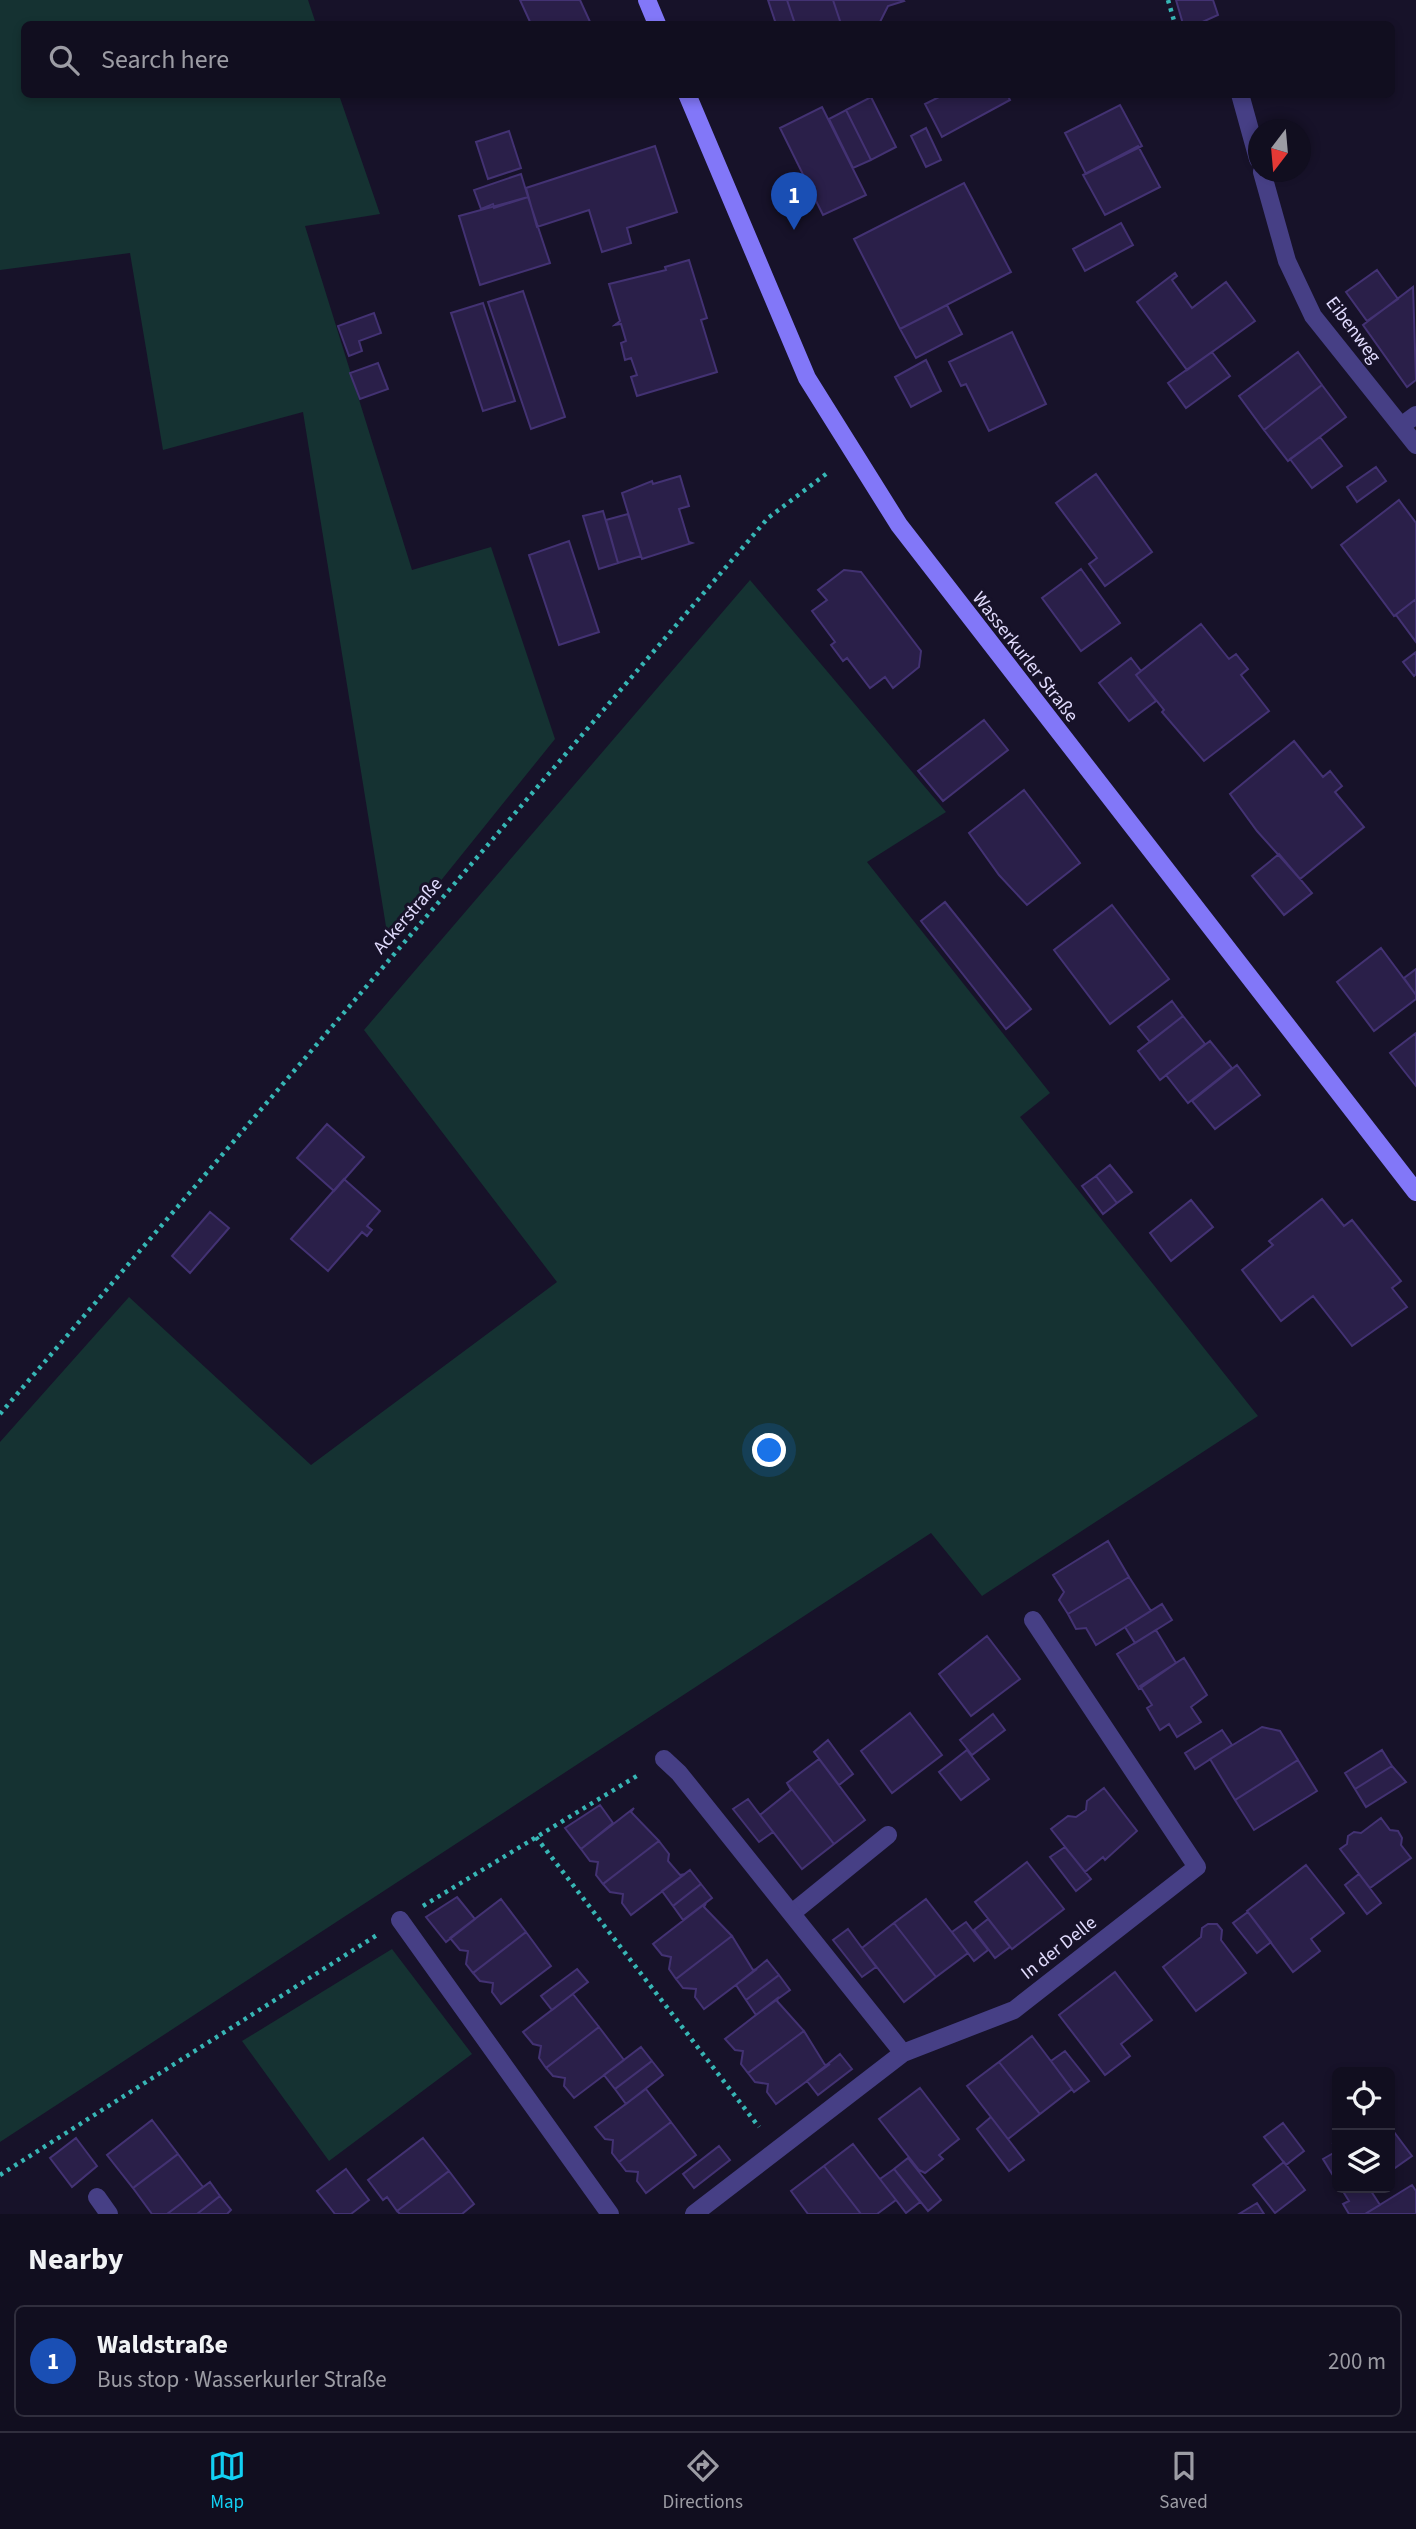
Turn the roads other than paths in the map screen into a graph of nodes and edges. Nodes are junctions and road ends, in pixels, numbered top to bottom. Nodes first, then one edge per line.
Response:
1 (647, 0) edge
2 (656, 21) edge
3 (689, 98) edge
4 (1241, 98) edge
5 (1248, 123) edge
6 (1265, 182) edge
7 (1416, 415) edge
8 (1401, 426) junction
9 (1416, 445) edge
10 (1416, 1192) edge
11 (1033, 1620) dead end
12 (664, 1759) road end
13 (888, 1835) dead end
14 (792, 1913) junction
15 (400, 1920) road end
16 (903, 2053) junction
17 (97, 2197) dead end
18 (109, 2214) edge
19 (610, 2214) edge
20 (694, 2214) edge

1 - 2 main road
3 - 10 main road, Wasserkurler Straße
4 - 5 street
6 - 8 street, Eibenweg
7 - 8 street
8 - 9 street, Eibenweg
11 - 16 street, In der Delle
12 - 14 street
13 - 14 street
14 - 16 street
15 - 19 street
16 - 20 street, In der Delle
17 - 18 street

